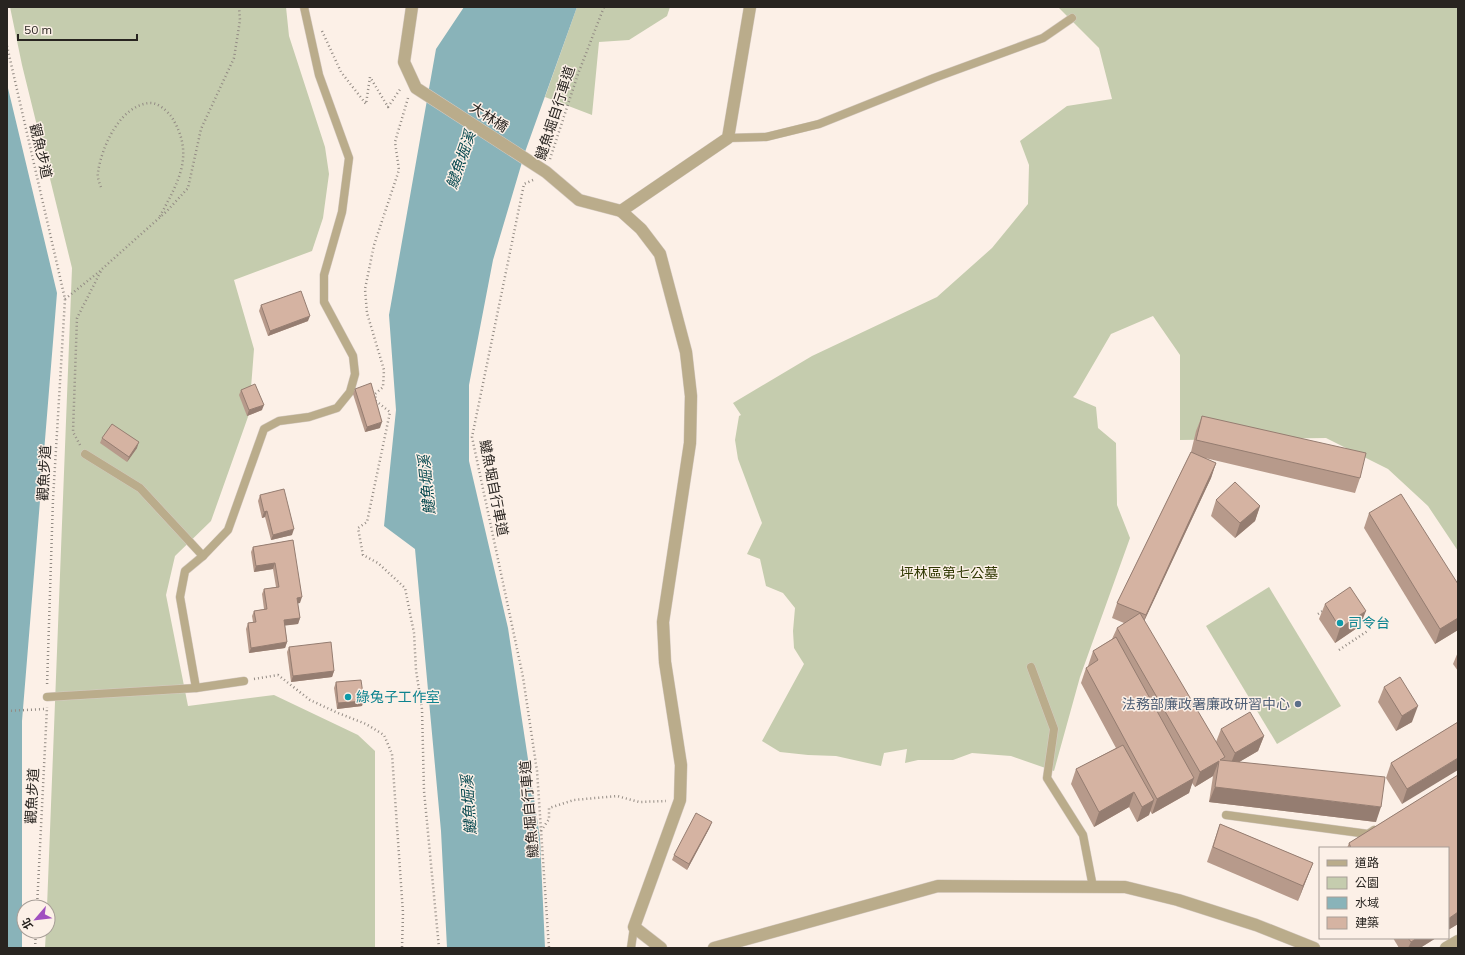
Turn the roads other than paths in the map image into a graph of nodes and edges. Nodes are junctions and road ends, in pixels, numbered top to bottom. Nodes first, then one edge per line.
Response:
1 (304, 7) edge
2 (412, 7) edge
3 (750, 7) edge
4 (1072, 18) dead end
5 (728, 138) junction
6 (621, 211) junction
7 (85, 454) road end
8 (203, 556) junction
9 (1031, 667) dead end
10 (244, 680) road end
11 (196, 688) junction
12 (47, 698) road end
13 (1226, 815) dead end
14 (1380, 826) edge
15 (1093, 887) junction
16 (634, 927) junction
17 (1458, 942) edge
18 (631, 948) edge
19 (661, 948) edge
20 (714, 948) edge
21 (1314, 948) edge
22 (1446, 948) edge

1 - 8 lane
2 - 6 street, 大林橋
3 - 5 street
4 - 5 lane
5 - 6 street
6 - 16 street
7 - 8 lane
8 - 11 lane
9 - 15 lane
10 - 11 lane
11 - 12 lane
13 - 14 lane
15 - 20 street
15 - 21 street
16 - 18 lane
16 - 19 street
17 - 22 street

